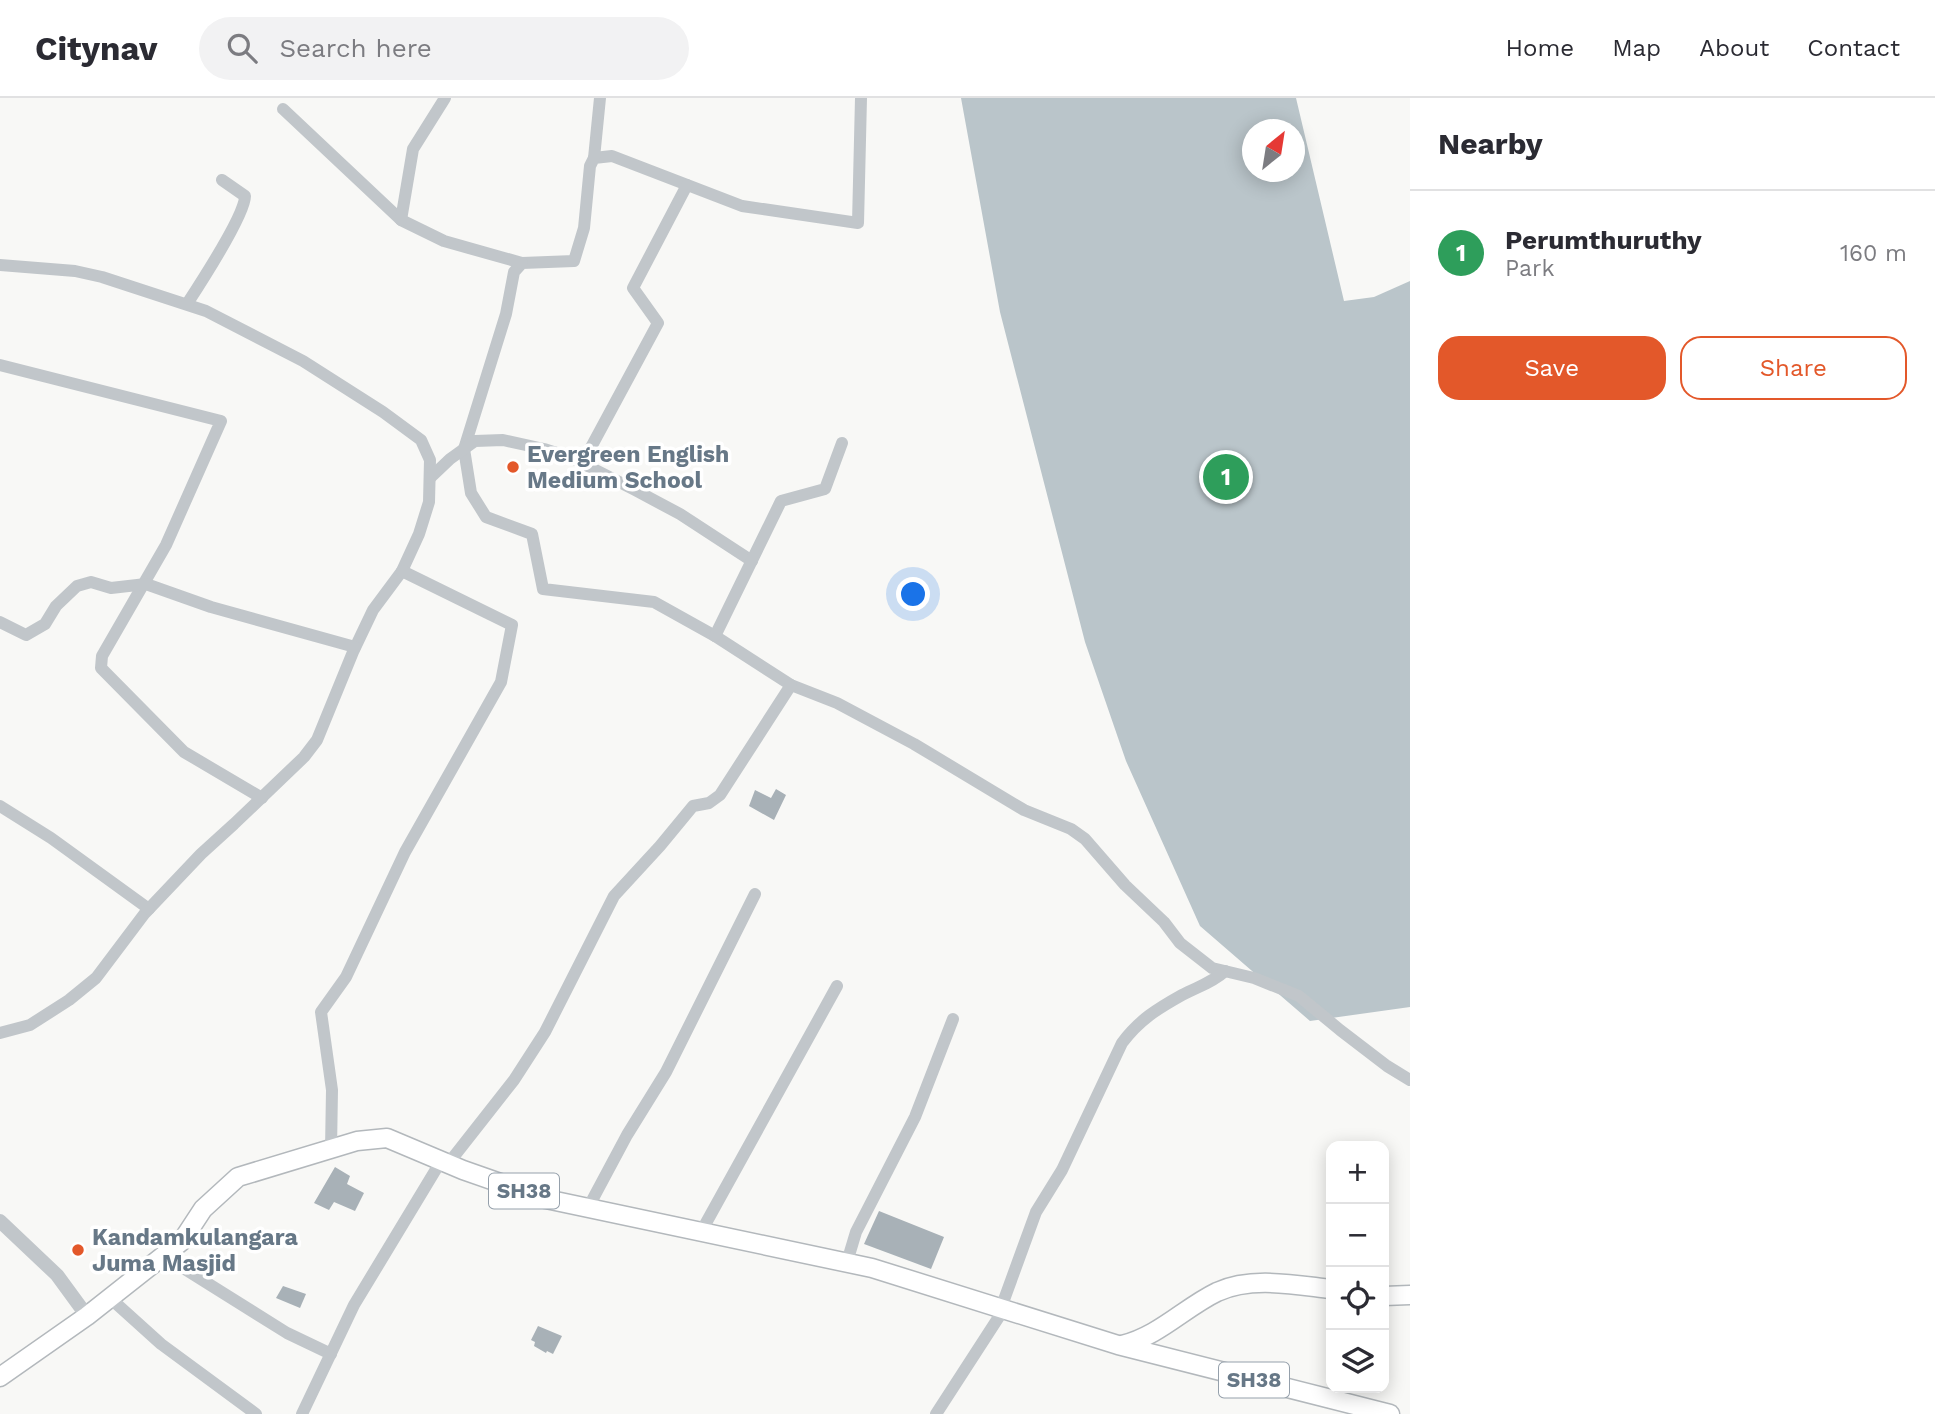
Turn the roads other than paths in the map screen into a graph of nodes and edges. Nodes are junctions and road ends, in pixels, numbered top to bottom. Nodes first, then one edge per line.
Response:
1 (445, 98) edge
2 (600, 98) edge
3 (860, 98) edge
4 (283, 109) dead end
5 (594, 158) junction
6 (222, 180) dead end
7 (687, 185) junction
8 (401, 220) junction
9 (522, 263) junction
10 (0, 265) edge
11 (187, 304) junction
12 (0, 365) edge
13 (842, 443) dead end
14 (464, 449) junction
15 (582, 464) junction
16 (430, 478) junction
17 (752, 561) junction
18 (402, 571) junction
19 (143, 584) junction
20 (0, 622) edge
21 (715, 636) junction
22 (355, 647) junction
23 (791, 685) junction
24 (261, 798) junction
25 (0, 806) edge
26 (755, 894) dead end
27 (149, 909) junction
28 (1225, 971) junction
29 (837, 986) dead end
30 (953, 1019) dead end
31 (0, 1032) edge
32 (1410, 1080) edge
33 (331, 1149) junction
34 (445, 1162) junction
35 (588, 1208) junction
36 (0, 1221) edge
37 (701, 1232) junction
38 (164, 1256) junction
39 (847, 1262) junction
40 (1326, 1288) edge
41 (1410, 1295) edge
42 (1389, 1296) edge
43 (110, 1298) junction
44 (1003, 1309) junction
45 (87, 1316) junction
46 (1118, 1346) junction
47 (331, 1354) junction
48 (0, 1377) edge
49 (1340, 1408) edge
50 (1364, 1411) edge
51 (256, 1414) edge
52 (302, 1414) edge
53 (936, 1414) edge
54 (1391, 1414) edge

1 - 8 street
2 - 5 street
3 - 7 street
4 - 8 street
5 - 7 street
5 - 9 street
6 - 11 street
7 - 15 street
8 - 9 street
9 - 14 street
10 - 11 street
11 - 16 street
12 - 19 street
13 - 17 street
14 - 15 street
14 - 16 street
14 - 21 street
15 - 17 street
16 - 18 street
17 - 21 street
18 - 22 street
18 - 33 street
19 - 20 street
19 - 22 street
19 - 24 street
21 - 23 street
22 - 24 street
23 - 28 street
23 - 34 street
24 - 27 street
25 - 27 street
26 - 35 street
27 - 31 street
28 - 32 street
28 - 44 street
29 - 37 street
30 - 39 street
33 - 34 main road, SH38
33 - 38 main road, SH38
34 - 35 main road, SH38
34 - 47 street
35 - 37 main road, SH38
36 - 45 street
37 - 39 main road, SH38
38 - 43 main road, SH38
38 - 47 street
39 - 44 main road, SH38
40 - 46 main road
41 - 42 main road
43 - 45 main road, SH38
43 - 51 street
44 - 46 main road, SH38
44 - 53 street
45 - 48 main road, SH38
46 - 49 main road, SH38
47 - 52 street
49 - 50 main road, SH38
50 - 54 main road, SH38

